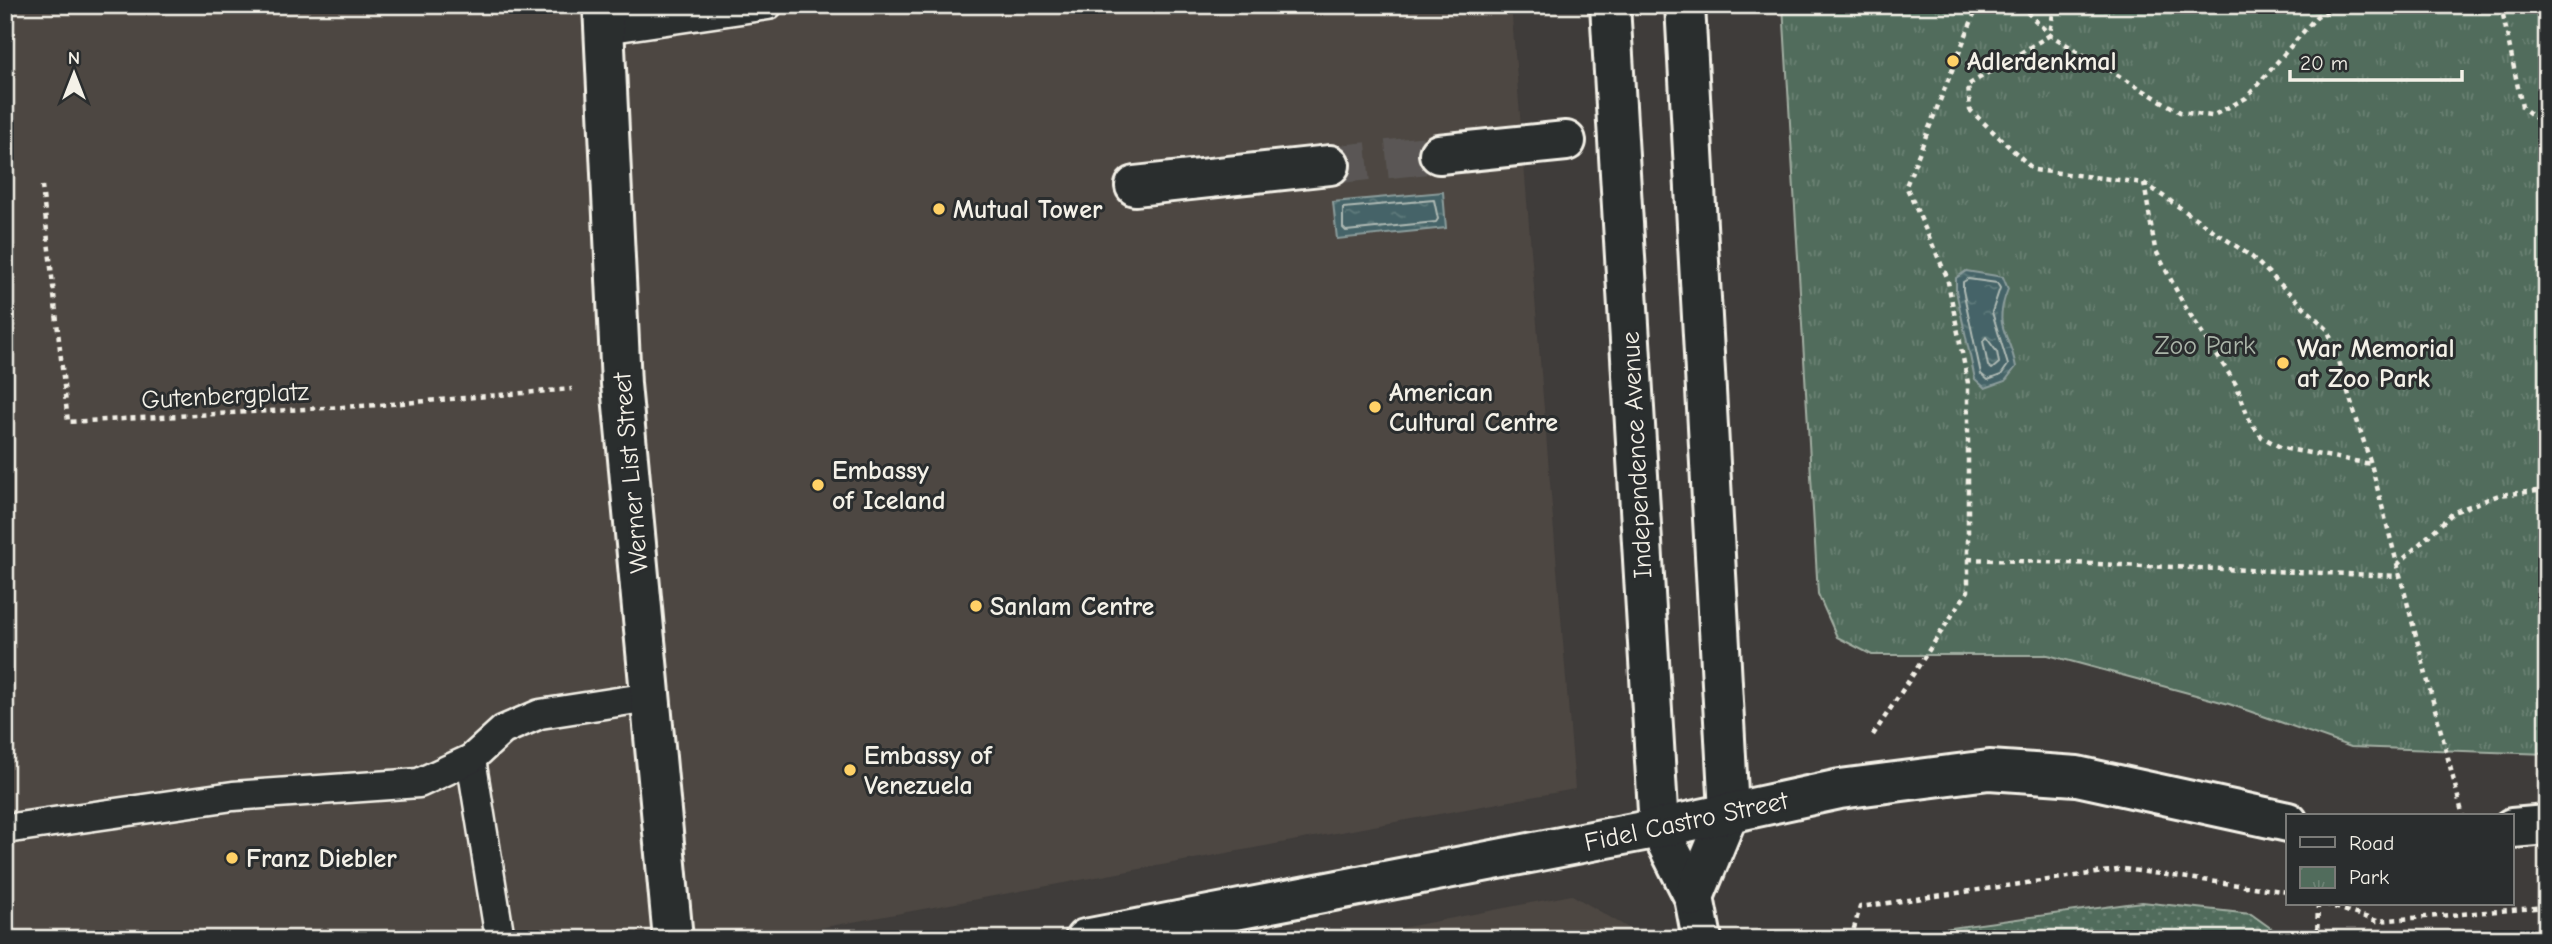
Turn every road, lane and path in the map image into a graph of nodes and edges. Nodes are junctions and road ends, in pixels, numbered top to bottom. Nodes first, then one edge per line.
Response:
1 (768, 5) edge
2 (1610, 5) edge
3 (1685, 5) edge
4 (1978, 5) edge
5 (2020, 5) edge
6 (2054, 5) edge
7 (2339, 5) edge
8 (2501, 5) edge
9 (604, 17) edge
10 (2050, 35) junction
11 (2547, 127) edge
12 (1566, 141) dead end
13 (1439, 154) tunnel mouth
14 (1330, 165) tunnel mouth
15 (2144, 183) junction
16 (42, 186) dead end
17 (1135, 186) dead end
18 (621, 384) junction
19 (2371, 464) junction
20 (2547, 490) edge
21 (1968, 559) junction
22 (2397, 565) junction
23 (2400, 576) junction
24 (1903, 687) dead end
25 (650, 697) junction
26 (471, 760) junction
27 (1729, 812) junction
28 (2462, 814) edge
29 (2286, 822) edge
30 (2547, 825) edge
31 (1659, 828) junction
32 (2514, 828) edge
33 (5, 829) edge
34 (2286, 892) edge
35 (1694, 897) junction
36 (2318, 906) edge
37 (2331, 906) edge
38 (2547, 908) edge
39 (500, 939) edge
40 (673, 939) edge
41 (1085, 939) edge
42 (1702, 939) edge
43 (1851, 939) edge
44 (2317, 939) edge

1 - 9 lane
2 - 31 main road, Independence Avenue
3 - 27 main road
4 - 21 path
5 - 10 path
6 - 10 path
7 - 10 path
8 - 11 path
9 - 18 main road, Werner List Street
10 - 15 path
12 - 13 main road
14 - 17 main road
15 - 19 path
15 - 19 path
16 - 18 path, Gutenbergplatz
18 - 25 main road, Werner List Street
19 - 22 path
20 - 22 path
21 - 23 path
21 - 24 path
22 - 23 path
23 - 28 path
25 - 26 lane
25 - 40 main road, Werner List Street
26 - 33 lane
26 - 39 lane
27 - 29 main road, Fidel Castro Street
27 - 31 main road, Fidel Castro Street
27 - 35 main road
30 - 32 main road
31 - 35 main road, Independence Avenue
31 - 41 main road, Fidel Castro Street
34 - 43 path
35 - 42 main road, Independence Avenue
36 - 44 path
37 - 38 path

